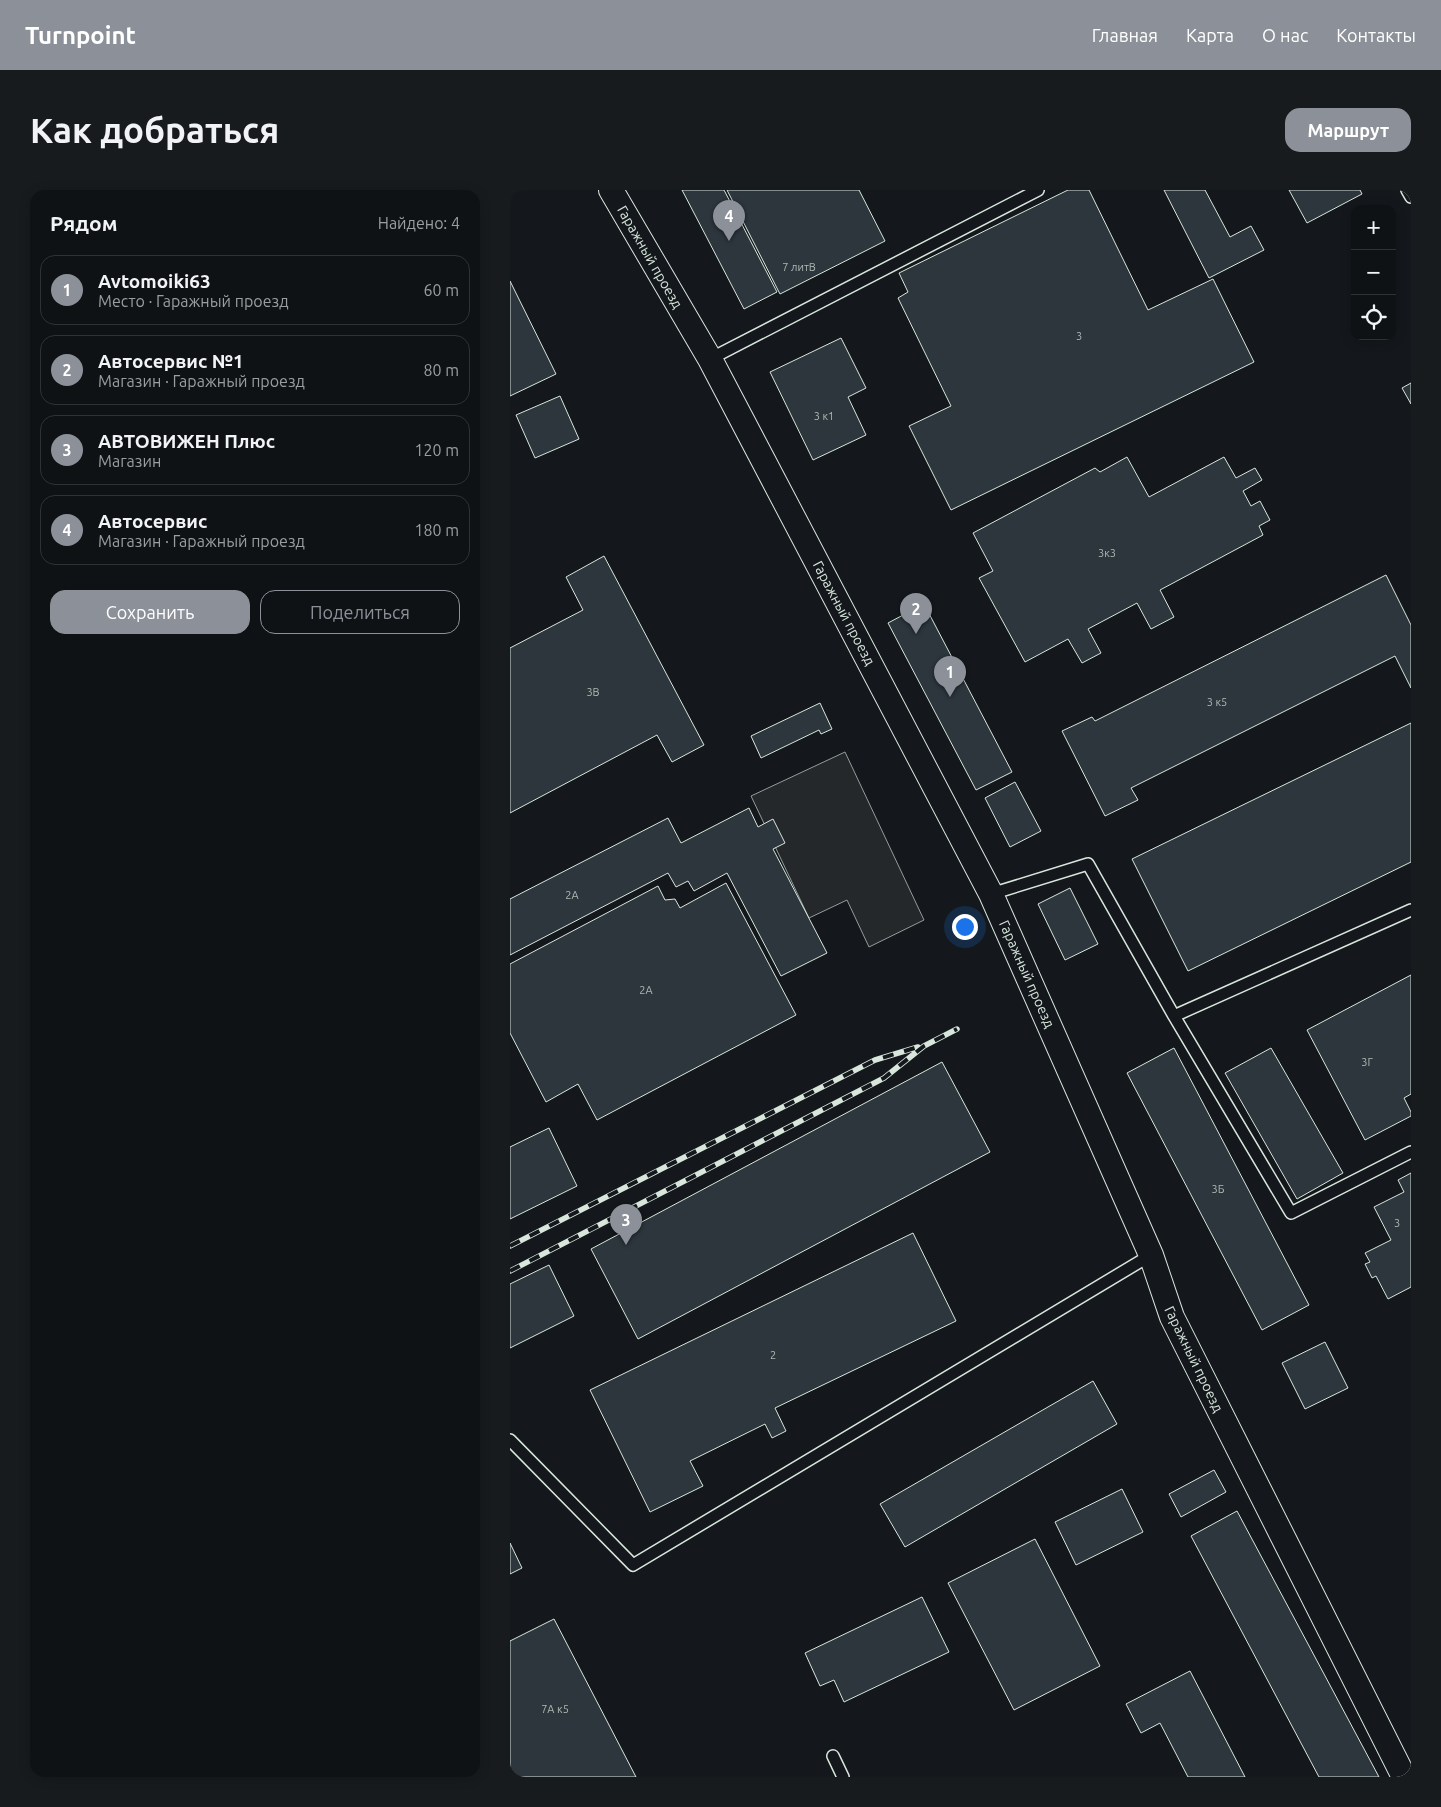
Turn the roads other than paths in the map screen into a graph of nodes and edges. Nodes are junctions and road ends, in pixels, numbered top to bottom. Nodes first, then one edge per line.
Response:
1 (611, 190) edge
2 (1038, 190) edge
3 (1407, 190) edge
4 (1411, 198) edge
5 (710, 359) junction
6 (991, 894) junction
7 (1411, 910) edge
8 (1174, 1016) junction
9 (1411, 1152) edge
10 (1151, 1255) junction
11 (510, 1440) edge
12 (833, 1756) dead end
13 (843, 1777) edge
14 (1404, 1777) edge

1 - 5 street, Гаражный проезд
2 - 5 lane
3 - 4 lane
5 - 6 street, Гаражный проезд
6 - 8 lane
6 - 10 street, Гаражный проезд
7 - 8 lane
8 - 9 lane
10 - 11 lane
10 - 14 street, Гаражный проезд
12 - 13 lane

